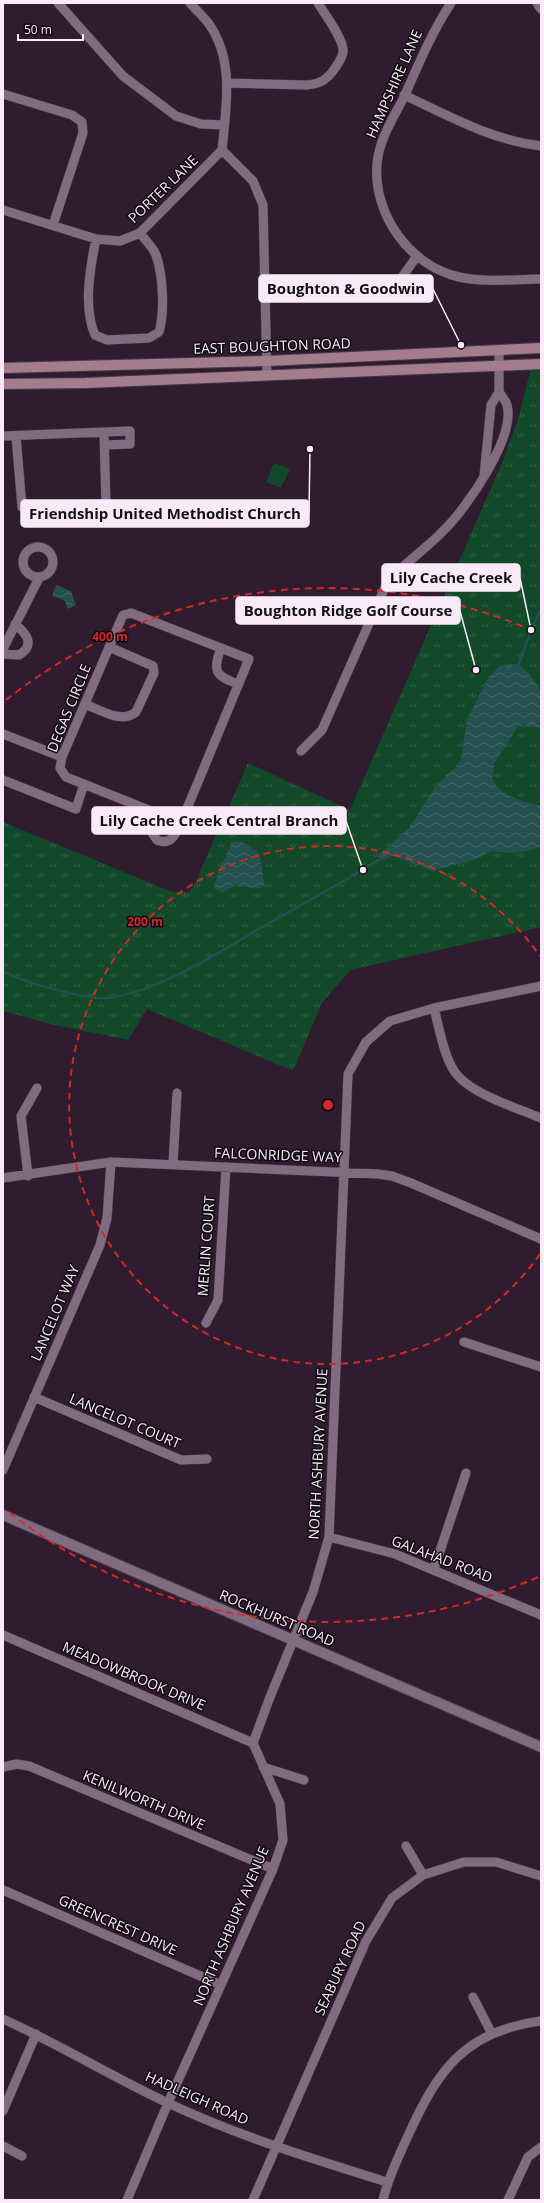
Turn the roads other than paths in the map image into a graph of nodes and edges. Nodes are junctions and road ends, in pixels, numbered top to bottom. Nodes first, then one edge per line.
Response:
1 (58, 3) edge
2 (190, 3) edge
3 (318, 3) edge
4 (451, 3) edge
5 (537, 3) edge
6 (541, 9) edge
7 (227, 83) junction
8 (3, 94) edge
9 (404, 95) junction
10 (224, 125) junction
11 (541, 146) edge
12 (222, 150) junction
13 (3, 211) edge
14 (53, 225) junction
15 (140, 233) junction
16 (96, 239) junction
17 (417, 256) junction
18 (541, 279) edge
19 (400, 280) dead end
20 (541, 348) edge
21 (499, 350) junction
22 (267, 361) junction
23 (541, 364) edge
24 (499, 366) junction
25 (3, 368) edge
26 (267, 376) junction
27 (3, 384) edge
28 (499, 392) junction
29 (104, 433) junction
30 (3, 436) edge
31 (16, 436) junction
32 (105, 445) junction
33 (484, 476) junction
34 (39, 578) dead end
35 (16, 624) junction
36 (109, 646) junction
37 (221, 648) junction
38 (3, 649) edge
39 (3, 654) edge
40 (238, 684) junction
41 (85, 704) junction
42 (4, 737) edge
43 (302, 750) dead end
44 (62, 757) junction
45 (3, 780) edge
46 (84, 784) junction
47 (154, 812) junction
48 (181, 823) junction
49 (541, 986) edge
50 (434, 1008) junction
51 (37, 1088) dead end
52 (177, 1093) dead end
53 (541, 1118) edge
54 (111, 1162) junction
55 (173, 1164) junction
56 (226, 1167) junction
57 (344, 1172) junction
58 (28, 1176) junction
59 (3, 1178) edge
60 (541, 1239) edge
61 (206, 1324) dead end
62 (464, 1342) dead end
63 (541, 1367) edge
64 (34, 1397) junction
65 (207, 1459) dead end
66 (3, 1470) edge
67 (466, 1473) dead end
68 (3, 1515) edge
69 (329, 1536) junction
70 (434, 1569) junction
71 (541, 1615) edge
72 (3, 1635) edge
73 (294, 1640) junction
74 (253, 1743) junction
75 (541, 1747) edge
76 (3, 1766) edge
77 (263, 1767) junction
78 (304, 1780) dead end
79 (406, 1846) dead end
80 (273, 1869) junction
81 (423, 1875) junction
82 (541, 1876) edge
83 (3, 1890) edge
84 (221, 1985) junction
85 (473, 1997) dead end
86 (3, 2019) edge
87 (541, 2021) edge
88 (36, 2034) junction
89 (492, 2034) junction
90 (168, 2103) junction
91 (3, 2111) edge
92 (3, 2146) edge
93 (276, 2147) junction
94 (541, 2147) edge
95 (22, 2156) dead end
96 (388, 2182) junction
97 (127, 2200) edge
98 (253, 2200) edge
99 (383, 2200) edge
100 (508, 2200) edge

1 - 10 street
2 - 7 street
3 - 7 street
4 - 9 street, HAMPSHIRE LANE
5 - 6 street
7 - 10 street
8 - 14 street
9 - 11 street
9 - 17 street, HAMPSHIRE LANE
10 - 12 street
12 - 15 street, PORTER LANE
12 - 22 street
13 - 14 street, PORTER LANE
14 - 16 street, PORTER LANE
15 - 16 street, PORTER LANE
15 - 16 street
17 - 18 street, HAMPSHIRE LANE
17 - 19 street
20 - 21 main road, EAST BOUGHTON ROAD
21 - 22 main road, EAST BOUGHTON ROAD
21 - 24 street
22 - 25 main road, EAST BOUGHTON ROAD
22 - 26 street
23 - 24 main road, EAST BOUGHTON ROAD
24 - 26 main road, EAST BOUGHTON ROAD
24 - 28 street
26 - 27 main road, EAST BOUGHTON ROAD
28 - 33 street
28 - 33 street
29 - 31 street
29 - 32 street
29 - 32 street
30 - 31 street
31 - 32 street
33 - 43 street
34 - 35 street
35 - 38 street
35 - 39 street
36 - 37 street, DEGAS CIRCLE
36 - 41 street, DEGAS CIRCLE
36 - 41 street
37 - 40 street
37 - 40 street, DEGAS CIRCLE
40 - 48 street, DEGAS CIRCLE
41 - 44 street, DEGAS CIRCLE
42 - 44 street
44 - 46 street, DEGAS CIRCLE
45 - 46 street
46 - 47 street, DEGAS CIRCLE
47 - 48 street, DEGAS CIRCLE
47 - 48 street, DEGAS CIRCLE
49 - 50 street, NORTH ASHBURY AVENUE
50 - 53 street
50 - 57 street, NORTH ASHBURY AVENUE
51 - 58 street
52 - 55 street
54 - 55 street, FALCONRIDGE WAY
54 - 58 street, FALCONRIDGE WAY
54 - 64 street, LANCELOT WAY
55 - 56 street, FALCONRIDGE WAY
56 - 57 street, FALCONRIDGE WAY
56 - 61 street, MERLIN COURT
57 - 60 street, FALCONRIDGE WAY
57 - 69 street, NORTH ASHBURY AVENUE
58 - 59 street, FALCONRIDGE WAY
62 - 63 street
64 - 65 street, LANCELOT COURT
64 - 66 street, LANCELOT WAY
67 - 70 street
68 - 73 street, ROCKHURST ROAD
69 - 70 street, GALAHAD ROAD
69 - 73 street, NORTH ASHBURY AVENUE
70 - 71 street, GALAHAD ROAD
72 - 74 street, MEADOWBROOK DRIVE
73 - 74 street, NORTH ASHBURY AVENUE
73 - 75 street, ROCKHURST ROAD
74 - 77 street, NORTH ASHBURY AVENUE
76 - 80 street, KENILWORTH DRIVE
77 - 78 street
77 - 80 street, NORTH ASHBURY AVENUE
79 - 81 street
80 - 84 street, NORTH ASHBURY AVENUE
81 - 82 street, SEABURY ROAD
81 - 93 street, SEABURY ROAD
83 - 84 street, GREENCREST DRIVE
84 - 90 street, NORTH ASHBURY AVENUE
85 - 89 street
86 - 88 street, HADLEIGH ROAD
87 - 89 street
88 - 90 street, HADLEIGH ROAD
88 - 91 street
89 - 96 street
90 - 93 street, HADLEIGH ROAD
90 - 97 street, NORTH ASHBURY AVENUE
92 - 95 street
93 - 96 street, HADLEIGH ROAD
93 - 98 street, SEABURY ROAD
94 - 100 street
96 - 99 street

